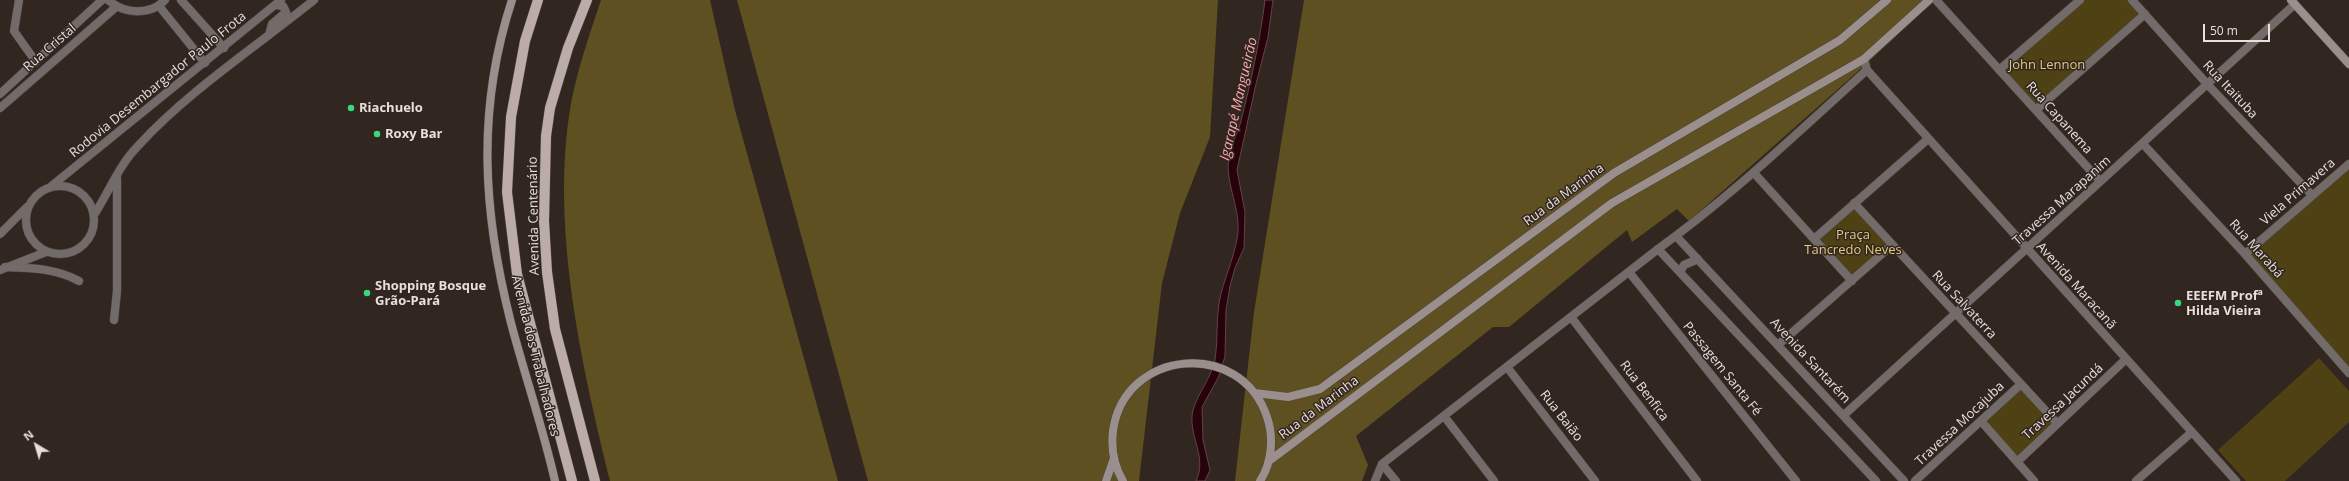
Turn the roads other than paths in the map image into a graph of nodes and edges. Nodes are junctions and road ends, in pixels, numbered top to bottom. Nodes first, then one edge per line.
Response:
1 (19, 0) edge
2 (102, 0) edge
3 (108, 0) edge
4 (181, 0) edge
5 (314, 0) edge
6 (512, 0) edge
7 (538, 0) edge
8 (587, 0) edge
9 (1887, 0) edge
10 (1929, 0) edge
11 (1936, 0) edge
12 (2080, 0) edge
13 (2132, 0) edge
14 (278, 2) edge
15 (2293, 2) edge
16 (162, 3) edge
17 (116, 7) junction
18 (2145, 14) junction
19 (269, 35) junction
20 (224, 48) junction
21 (1864, 59) junction
22 (36, 62) junction
23 (206, 63) junction
24 (2349, 64) edge
25 (1867, 70) junction
26 (1999, 70) junction
27 (2208, 85) junction
28 (0, 94) edge
29 (0, 108) edge
30 (2036, 110) junction
31 (1928, 139) junction
32 (2143, 144) junction
33 (2349, 164) edge
34 (1754, 172) junction
35 (117, 178) junction
36 (2100, 181) junction
37 (49, 188) junction
38 (2312, 195) junction
39 (1854, 203) junction
40 (29, 205) junction
41 (94, 215) junction
42 (0, 234) edge
43 (1676, 236) junction
44 (1814, 239) junction
45 (1892, 245) junction
46 (1658, 249) junction
47 (2026, 249) junction
48 (46, 252) junction
49 (2245, 254) junction
50 (1698, 259) junction
51 (3, 269) edge
52 (1629, 272) junction
53 (1680, 272) junction
54 (79, 281) dead end
55 (1852, 281) junction
56 (1956, 314) junction
57 (1571, 316) junction
58 (114, 320) dead end
59 (1778, 346) junction
60 (2126, 359) junction
61 (1507, 367) junction
62 (2349, 373) edge
63 (2020, 384) junction
64 (1255, 393) junction
65 (1844, 415) junction
66 (1444, 416) junction
67 (1981, 421) junction
68 (2057, 423) junction
69 (2192, 432) junction
70 (1114, 458) junction
71 (1269, 461) junction
72 (2017, 462) junction
73 (1382, 464) junction
74 (555, 481) edge
75 (572, 481) edge
76 (595, 481) edge
77 (1106, 481) edge
78 (1123, 481) edge
79 (1260, 481) edge
80 (1375, 481) edge
81 (1396, 481) edge
82 (1494, 481) edge
83 (1595, 481) edge
84 (1697, 481) edge
85 (1796, 481) edge
86 (1876, 481) edge
87 (1904, 481) edge
88 (1915, 481) edge
89 (2034, 481) edge
90 (2136, 481) edge
91 (2236, 481) edge

1 - 22 street
2 - 22 street, Rua Cristal
3 - 17 street
4 - 20 street
5 - 19 street
6 - 74 main road, Avenida dos Trabalhadores
7 - 75 main road, Avenida Centenário
8 - 76 main road, Avenida Centenário
9 - 64 main road, Rua da Marinha
10 - 21 main road, Rua da Marinha
11 - 26 street, Rua Capanema
12 - 26 street
13 - 18 street, Rua Itaituba
14 - 19 street
14 - 20 street, Rodovia Desembargador Paulo Frota
15 - 24 main road
15 - 27 street, Travessa Marapanim
16 - 17 street
16 - 23 street
17 - 29 street, Rua Cristal
18 - 27 street, Rua Itaituba
18 - 30 street
19 - 35 street
20 - 23 street, Rodovia Desembargador Paulo Frota
21 - 25 street
21 - 71 main road, Rua da Marinha
22 - 28 street, Rua Cristal
23 - 37 street, Rodovia Desembargador Paulo Frota
25 - 31 street, Avenida Maracanã
25 - 34 street
26 - 30 street, Rua Capanema
27 - 32 street, Travessa Marapanim
27 - 38 street, Rua Itaituba
30 - 36 street, Rua Capanema
31 - 39 street
31 - 47 street, Avenida Maracanã
32 - 36 street, Travessa Marapanim
32 - 49 street, Rua Marabá
33 - 38 street, Viela Primavera
34 - 43 street
34 - 44 street
35 - 41 street
35 - 58 street
36 - 47 street, Travessa Marapanim
37 - 40 street
37 - 41 street
38 - 49 street, Viela Primavera
39 - 44 street
39 - 45 street, Rua Salvaterra
40 - 42 street
40 - 48 street
41 - 48 street
43 - 46 street
43 - 50 street, Avenida Santarém
44 - 55 street
45 - 55 street
45 - 56 street, Rua Salvaterra
46 - 52 street
46 - 53 street
47 - 56 street, Travessa Marapanim
47 - 60 street, Avenida Maracanã
48 - 51 street
49 - 62 street, Rua Marabá
50 - 53 street
50 - 59 street, Avenida Santarém
51 - 54 street
52 - 57 street
52 - 85 street, Passagem Santa Fé
53 - 86 street
55 - 59 street
56 - 63 street, Rua Salvaterra
56 - 65 street, Travessa Marapanim
57 - 61 street
57 - 84 street, Rua Benfica
59 - 65 street, Avenida Santarém
60 - 68 street, Travessa Jacundá
60 - 69 street, Avenida Maracanã
61 - 66 street
61 - 83 street, Rua Baião
63 - 67 street, Travessa Mocajuba
63 - 68 street, Rua Salvaterra
64 - 70 main road
64 - 71 main road
65 - 87 street, Avenida Santarém
66 - 73 street
66 - 82 street
67 - 72 street
67 - 88 street, Travessa Mocajuba
68 - 72 street, Travessa Jacundá
69 - 90 street
69 - 91 street, Avenida Maracanã
70 - 77 main road
70 - 78 main road
71 - 79 main road
72 - 89 street
73 - 80 street
73 - 81 street

